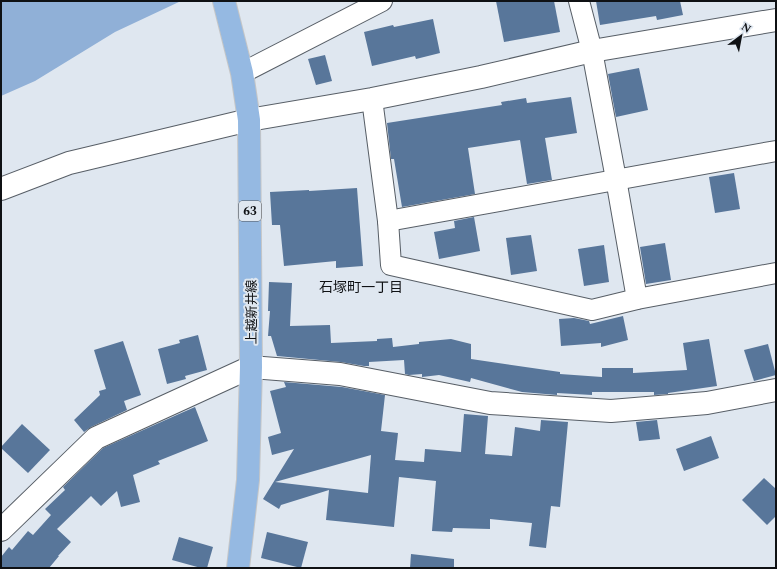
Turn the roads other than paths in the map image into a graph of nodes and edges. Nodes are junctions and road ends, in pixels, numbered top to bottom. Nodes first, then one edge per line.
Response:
1 (224, 1) edge
2 (382, 1) edge
3 (579, 1) edge
4 (776, 20) edge
5 (592, 51) junction
6 (240, 65) junction
7 (372, 99) junction
8 (249, 120) junction
9 (776, 151) edge
10 (616, 179) junction
11 (1, 189) edge
12 (388, 221) junction
13 (776, 273) edge
14 (637, 299) junction
15 (251, 367) junction
16 (776, 390) edge
17 (1, 530) edge
18 (238, 568) edge

1 - 6 main road, 63
2 - 6 street
3 - 5 street
4 - 5 street
5 - 7 street
5 - 10 street
6 - 8 main road, 上越新井線 / 63
7 - 8 street
7 - 12 street
8 - 11 street
8 - 15 main road, 上越新井線 / 63
9 - 10 street
10 - 12 street
10 - 14 street
12 - 14 street
13 - 14 street
15 - 16 street
15 - 17 street
15 - 18 main road, 上越新井線 / 63

